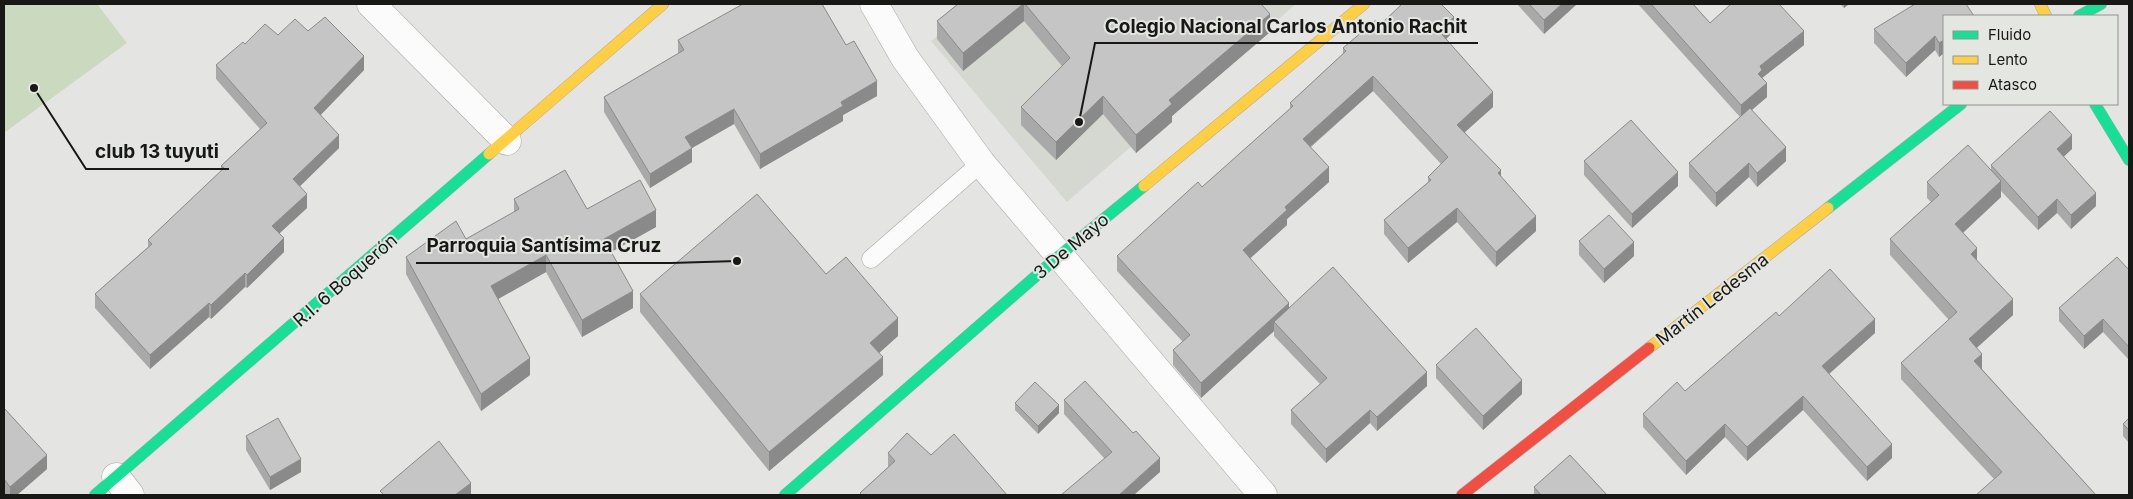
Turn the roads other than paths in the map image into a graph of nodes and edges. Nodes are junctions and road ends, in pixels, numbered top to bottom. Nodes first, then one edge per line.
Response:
1 (371, 4) edge
2 (663, 4) edge
3 (874, 4) edge
4 (1364, 4) edge
5 (2101, 4) edge
6 (2081, 15) edge
7 (1960, 105) edge
8 (2096, 105) edge
9 (506, 141) junction
10 (2129, 160) edge
11 (981, 163) junction
12 (1060, 255) junction
13 (871, 259) dead end
14 (123, 486) edge
15 (95, 495) edge
16 (785, 495) edge
17 (1263, 495) edge
18 (1462, 495) edge

1 - 9 street
2 - 9 street, R.I. 6 Boquerón
3 - 11 street
4 - 12 street, 3 De Mayo
5 - 6 street
7 - 18 street, Martín Ledesma
8 - 10 street
9 - 14 street, R.I. 6 Boquerón
11 - 12 street
11 - 13 lane
12 - 16 street, 3 De Mayo
12 - 17 street
14 - 15 street, R.I. 6 Boquerón

